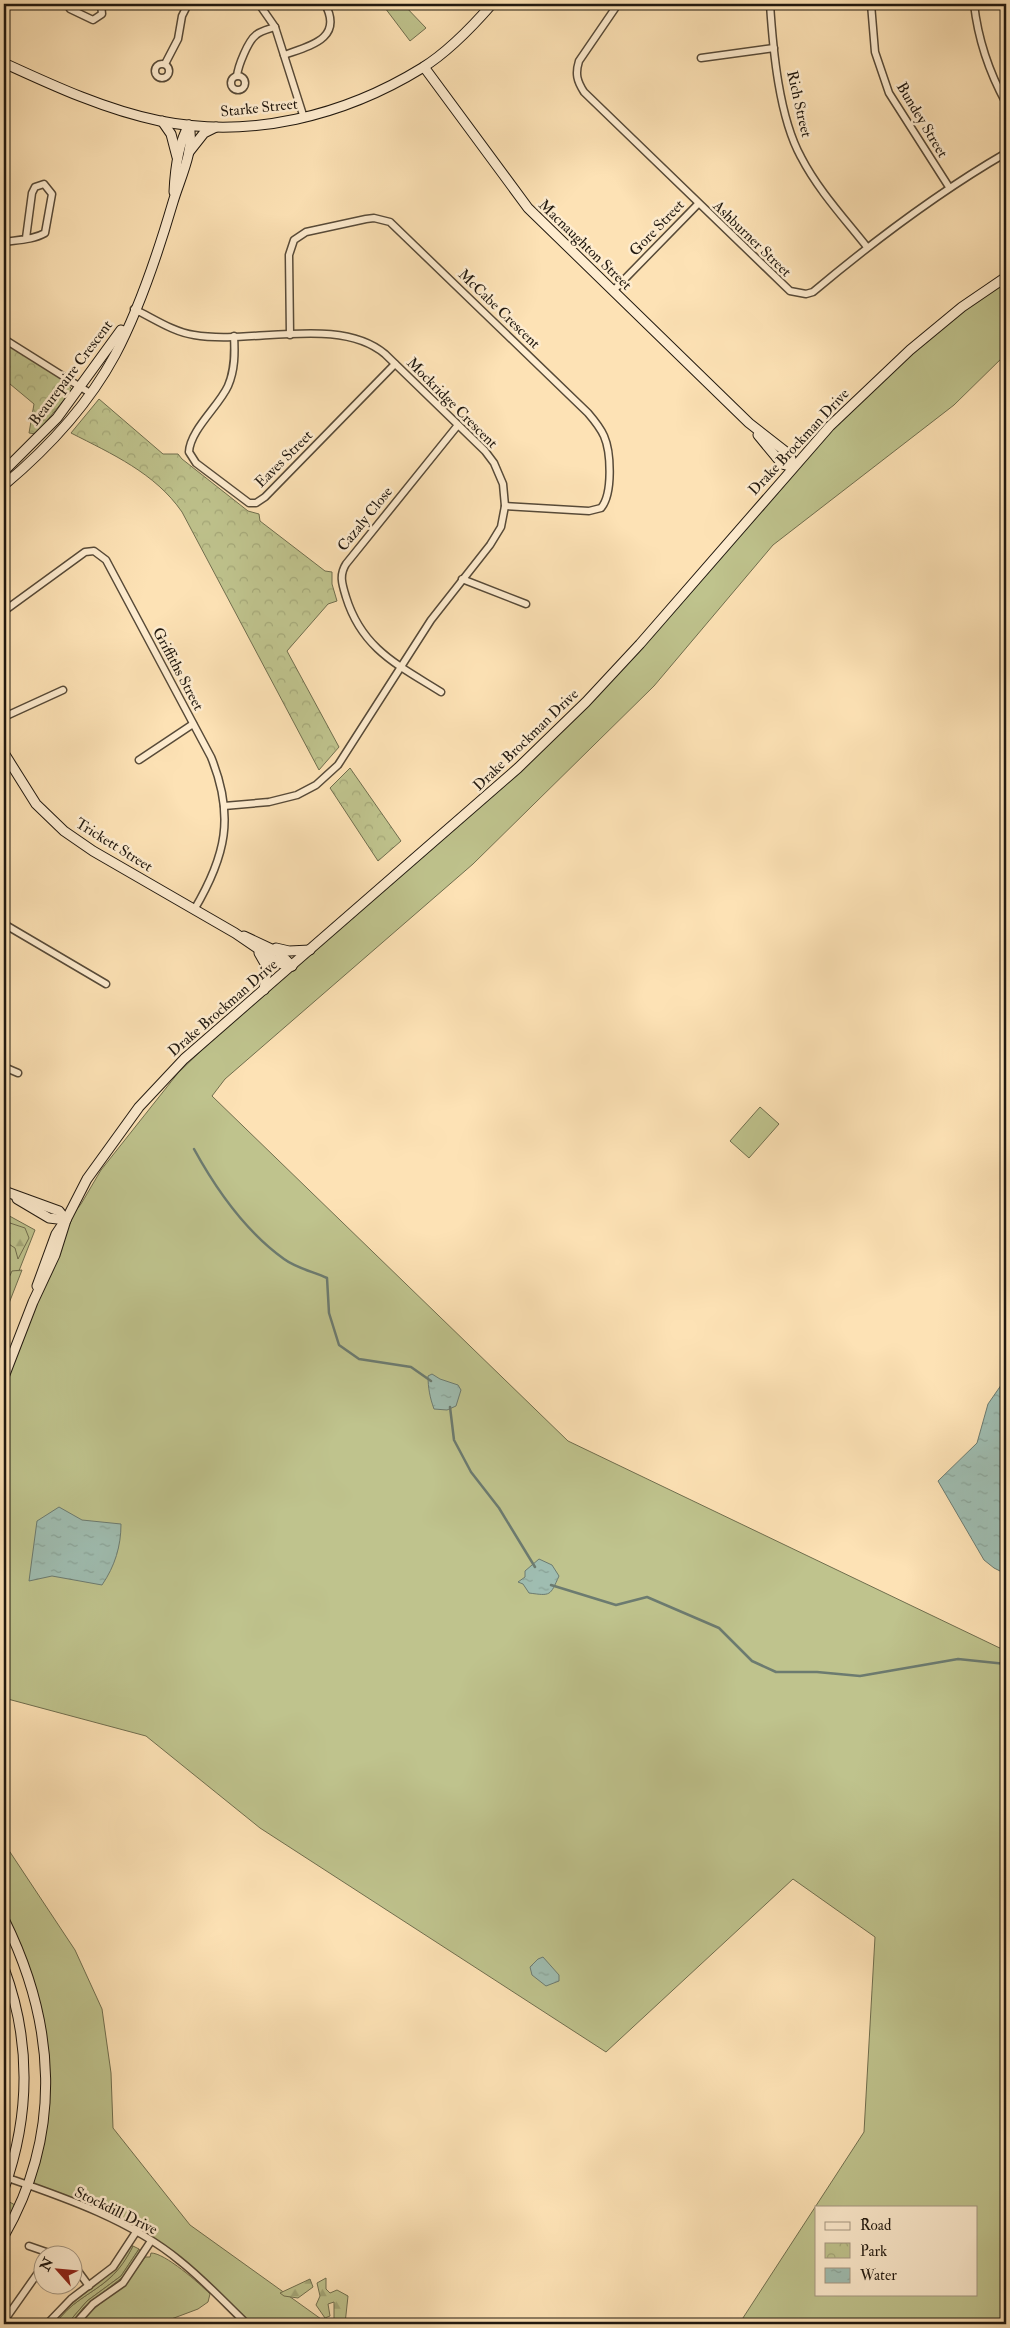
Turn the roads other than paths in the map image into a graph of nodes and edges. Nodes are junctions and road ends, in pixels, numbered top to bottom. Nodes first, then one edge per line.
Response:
1 (67, 4) edge
2 (101, 4) edge
3 (188, 4) edge
4 (259, 4) edge
5 (325, 4) edge
6 (492, 4) edge
7 (618, 4) edge
8 (770, 4) edge
9 (871, 4) edge
10 (974, 4) edge
11 (275, 28) junction
12 (774, 48) junction
13 (284, 55) junction
14 (702, 58) dead end
15 (5, 64) edge
16 (165, 64) dead end
17 (424, 67) junction
18 (237, 76) dead end
19 (1006, 103) edge
20 (304, 118) junction
21 (162, 121) junction
22 (189, 125) junction
23 (216, 127) junction
24 (188, 152) junction
25 (1006, 152) edge
26 (178, 160) junction
27 (949, 187) junction
28 (173, 199) junction
29 (698, 204) junction
30 (26, 238) junction
31 (4, 242) edge
32 (867, 247) junction
33 (1006, 277) edge
34 (613, 291) junction
35 (134, 309) junction
36 (290, 335) junction
37 (234, 336) junction
38 (4, 339) edge
39 (395, 364) junction
40 (81, 387) junction
41 (90, 393) junction
42 (458, 425) junction
43 (793, 467) junction
44 (4, 472) edge
45 (4, 485) edge
46 (505, 506) junction
47 (462, 579) junction
48 (526, 604) dead end
49 (4, 611) edge
50 (401, 667) junction
51 (62, 690) dead end
52 (441, 692) dead end
53 (4, 716) edge
54 (193, 724) junction
55 (4, 753) edge
56 (139, 760) dead end
57 (224, 806) junction
58 (194, 910) junction
59 (4, 924) edge
60 (259, 947) junction
61 (310, 950) junction
62 (292, 966) junction
63 (106, 984) dead end
64 (264, 990) junction
65 (4, 1067) edge
66 (18, 1073) dead end
67 (6, 1192) edge
68 (66, 1220) junction
69 (4, 1377) edge
70 (4, 1919) edge
71 (4, 1968) edge
72 (8, 2178) junction
73 (28, 2185) junction
74 (4, 2189) edge
75 (136, 2232) junction
76 (4, 2236) edge
77 (151, 2241) junction
78 (29, 2246) dead end
79 (32, 2247) edge
80 (82, 2277) edge
81 (32, 2281) edge
82 (89, 2286) junction
83 (4, 2321) edge
84 (47, 2324) edge
85 (74, 2324) edge
86 (247, 2324) edge

1 - 2 street
3 - 16 street
4 - 11 street
5 - 13 street
6 - 17 street, Starke Street
7 - 29 street, Ashburner Street
8 - 12 street, Rich Street
9 - 27 street, Bundey Street
10 - 19 street
11 - 13 street
11 - 18 street
12 - 14 street
12 - 32 street, Rich Street
13 - 20 street
15 - 21 street, Starke Street
17 - 20 street, Starke Street
17 - 34 street, Macnaughton Street
20 - 23 street, Starke Street
21 - 22 street, Starke Street
21 - 26 street
22 - 23 street, Starke Street
22 - 24 street, Beaurepaire Crescent
22 - 26 street, Beaurepaire Crescent
23 - 24 street
24 - 28 street, Beaurepaire Crescent
25 - 27 street, Ashburner Street
26 - 28 street, Beaurepaire Crescent
27 - 32 street, Ashburner Street
28 - 35 street, Beaurepaire Crescent
29 - 32 street, Ashburner Street
29 - 34 street, Gore Street
30 - 30 street
30 - 31 street
33 - 43 street, Drake Brockman Drive
34 - 43 street, Macnaughton Street
35 - 37 street, Mockridge Crescent
35 - 40 street, Beaurepaire Crescent
35 - 41 street, Beaurepaire Crescent
36 - 37 street, Mockridge Crescent
36 - 39 street, Mockridge Crescent
36 - 46 street, McCabe Crescent
37 - 39 street, Eaves Street
38 - 40 street
39 - 42 street, Mockridge Crescent
40 - 41 street
40 - 44 street, Beaurepaire Crescent
41 - 45 street, Beaurepaire Crescent
42 - 46 street, Mockridge Crescent
42 - 50 street, Cazaly Close
43 - 61 street, Drake Brockman Drive
46 - 47 street, Mockridge Crescent
47 - 48 street
47 - 50 street, Mockridge Crescent
49 - 54 street, Griffiths Street
50 - 52 street, Cazaly Close
50 - 57 street, Mockridge Crescent
51 - 53 street
54 - 56 street
54 - 57 street, Griffiths Street
55 - 58 street, Trickett Street
57 - 58 street, Griffiths Street
58 - 60 street, Trickett Street
59 - 63 street
60 - 61 street
60 - 62 street, Trickett Street
60 - 64 street
61 - 62 street, Drake Brockman Drive
62 - 64 street, Drake Brockman Drive
64 - 68 street, Drake Brockman Drive
65 - 66 street
67 - 68 street
68 - 69 street, Drake Brockman Drive
70 - 73 street
71 - 72 street
72 - 73 street, Stockdill Drive
72 - 74 street
73 - 75 street, Stockdill Drive
73 - 76 street
75 - 77 street, Stockdill Drive
75 - 82 street
77 - 85 street
77 - 86 street, Stockdill Drive
78 - 79 street
80 - 82 street
81 - 83 street
82 - 84 street

